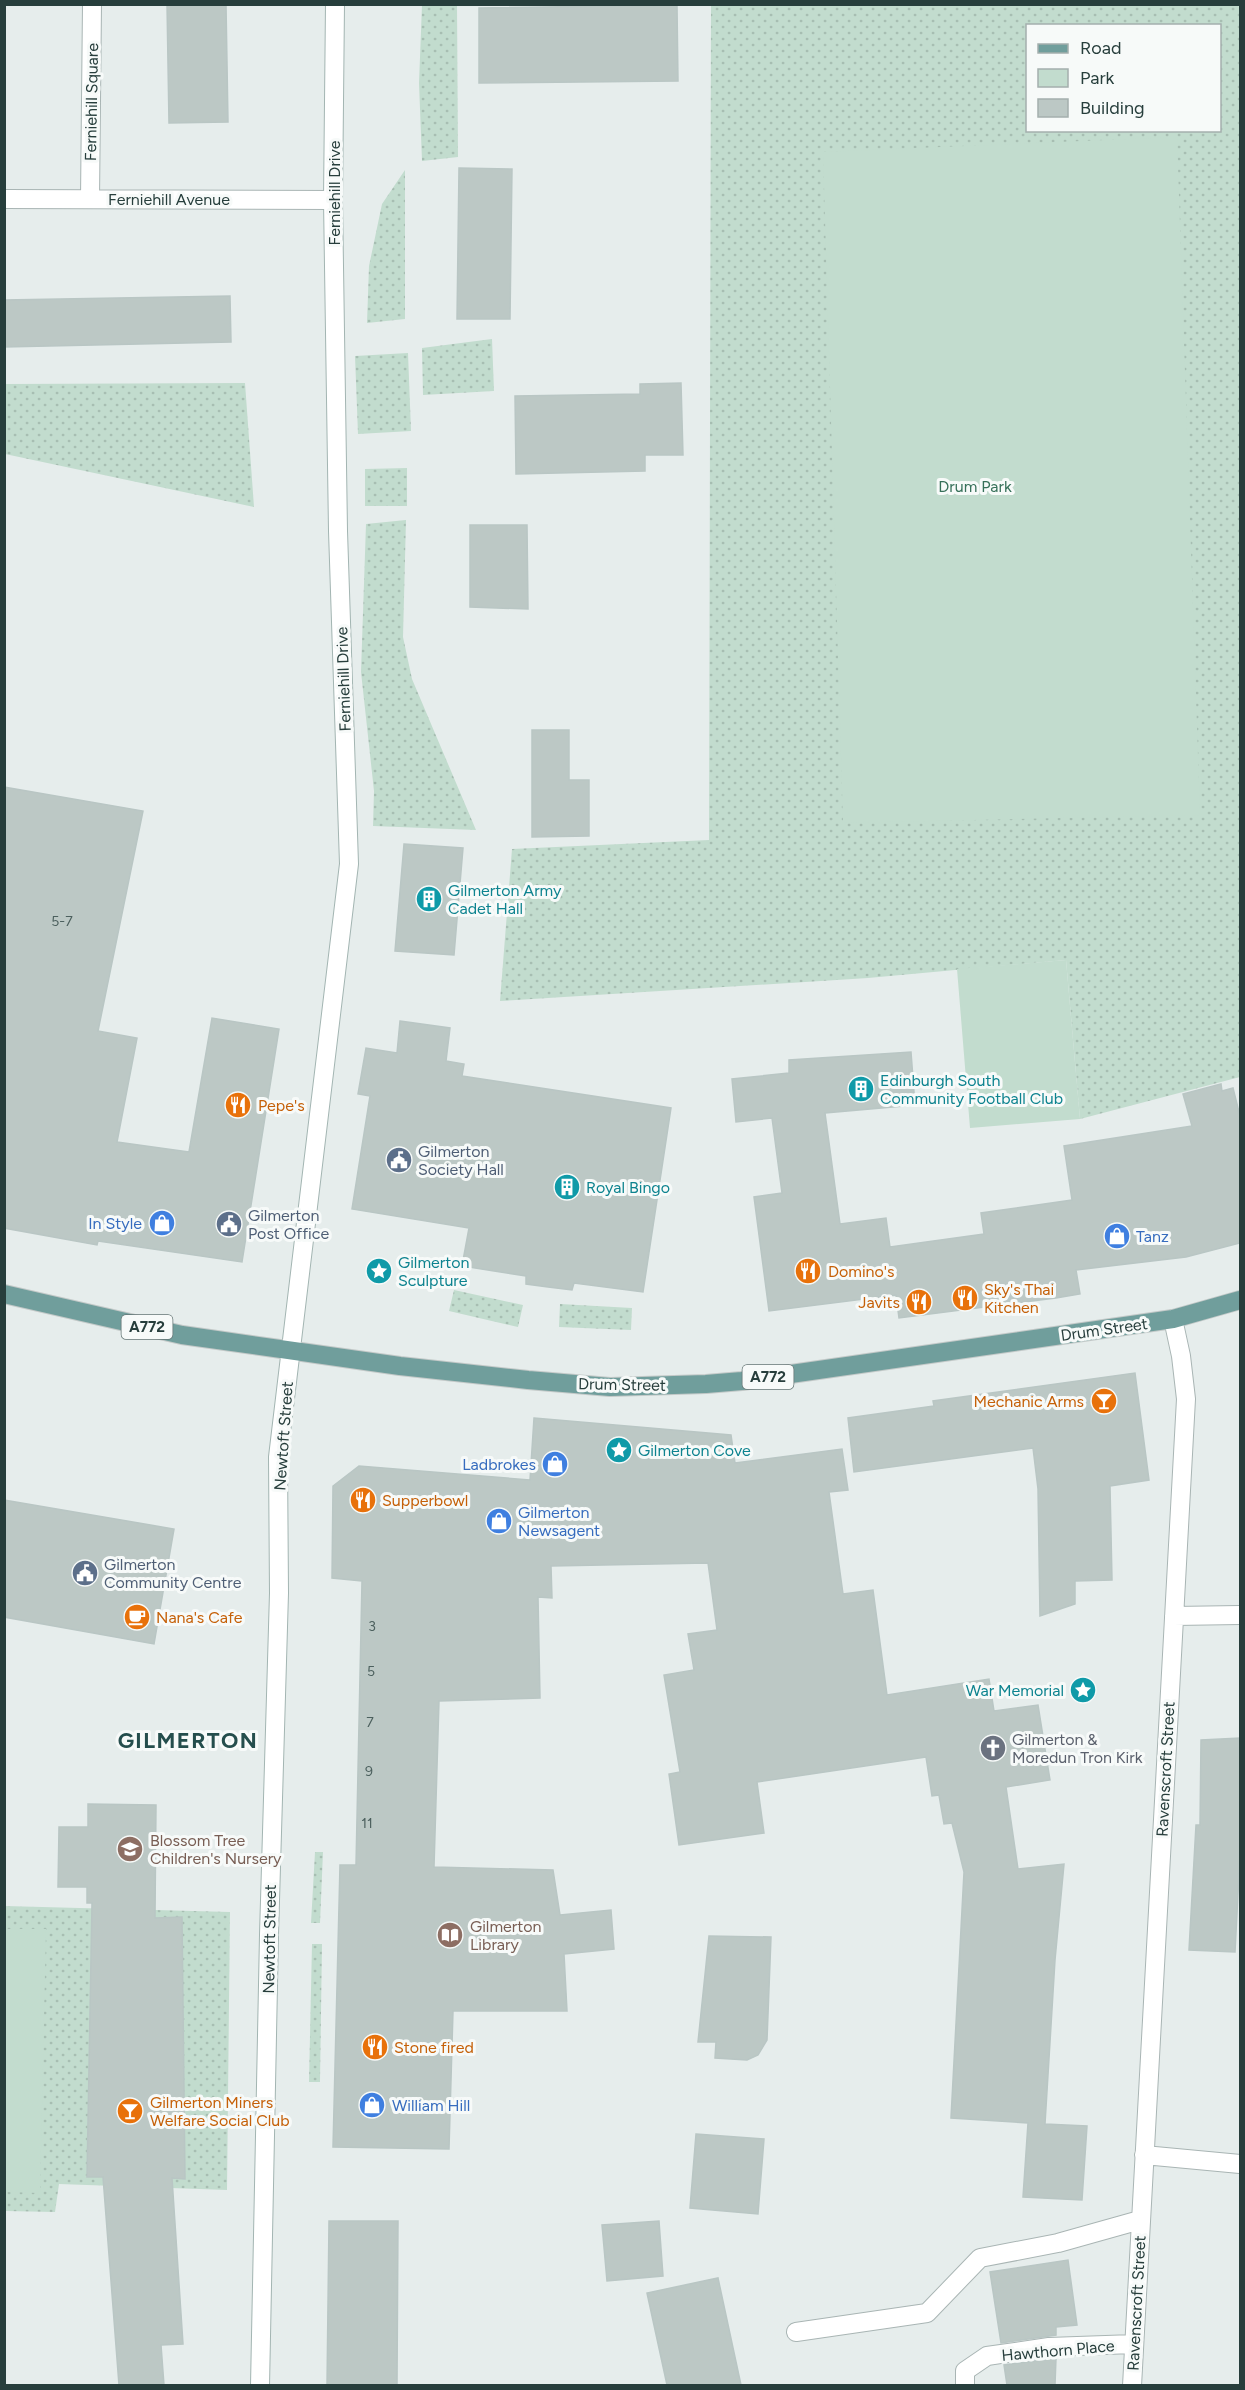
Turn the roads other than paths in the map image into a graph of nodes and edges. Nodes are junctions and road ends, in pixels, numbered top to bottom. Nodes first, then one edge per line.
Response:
1 (92, 4) edge
2 (335, 4) edge
3 (4, 199) edge
4 (90, 199) junction
5 (333, 200) junction
6 (4, 1294) edge
7 (1240, 1300) edge
8 (1173, 1319) junction
9 (291, 1350) junction
10 (1240, 1615) edge
11 (1173, 1616) junction
12 (1144, 2155) junction
13 (1240, 2164) edge
14 (1140, 2220) junction
15 (796, 2332) dead end
16 (1134, 2344) junction
17 (260, 2385) edge
18 (965, 2385) edge
19 (1132, 2385) edge

1 - 4 street, Ferniehill Square
2 - 5 street, Ferniehill Drive
3 - 4 street, Ferniehill Avenue
4 - 5 street, Ferniehill Avenue
5 - 9 street, Ferniehill Drive
6 - 9 main road, Drum Street / A772
7 - 8 main road, Drum Street / A772
8 - 9 main road, Drum Street / A772
8 - 11 street, Ravenscroft Street
9 - 17 street, Newtoft Street
10 - 11 street
11 - 12 street, Ravenscroft Street
12 - 13 street
12 - 14 street, Ravenscroft Street
14 - 15 street, Ravenscroft Street
14 - 16 street, Ravenscroft Street
16 - 18 street, Hawthorn Place
16 - 19 street, Ravenscroft Street

